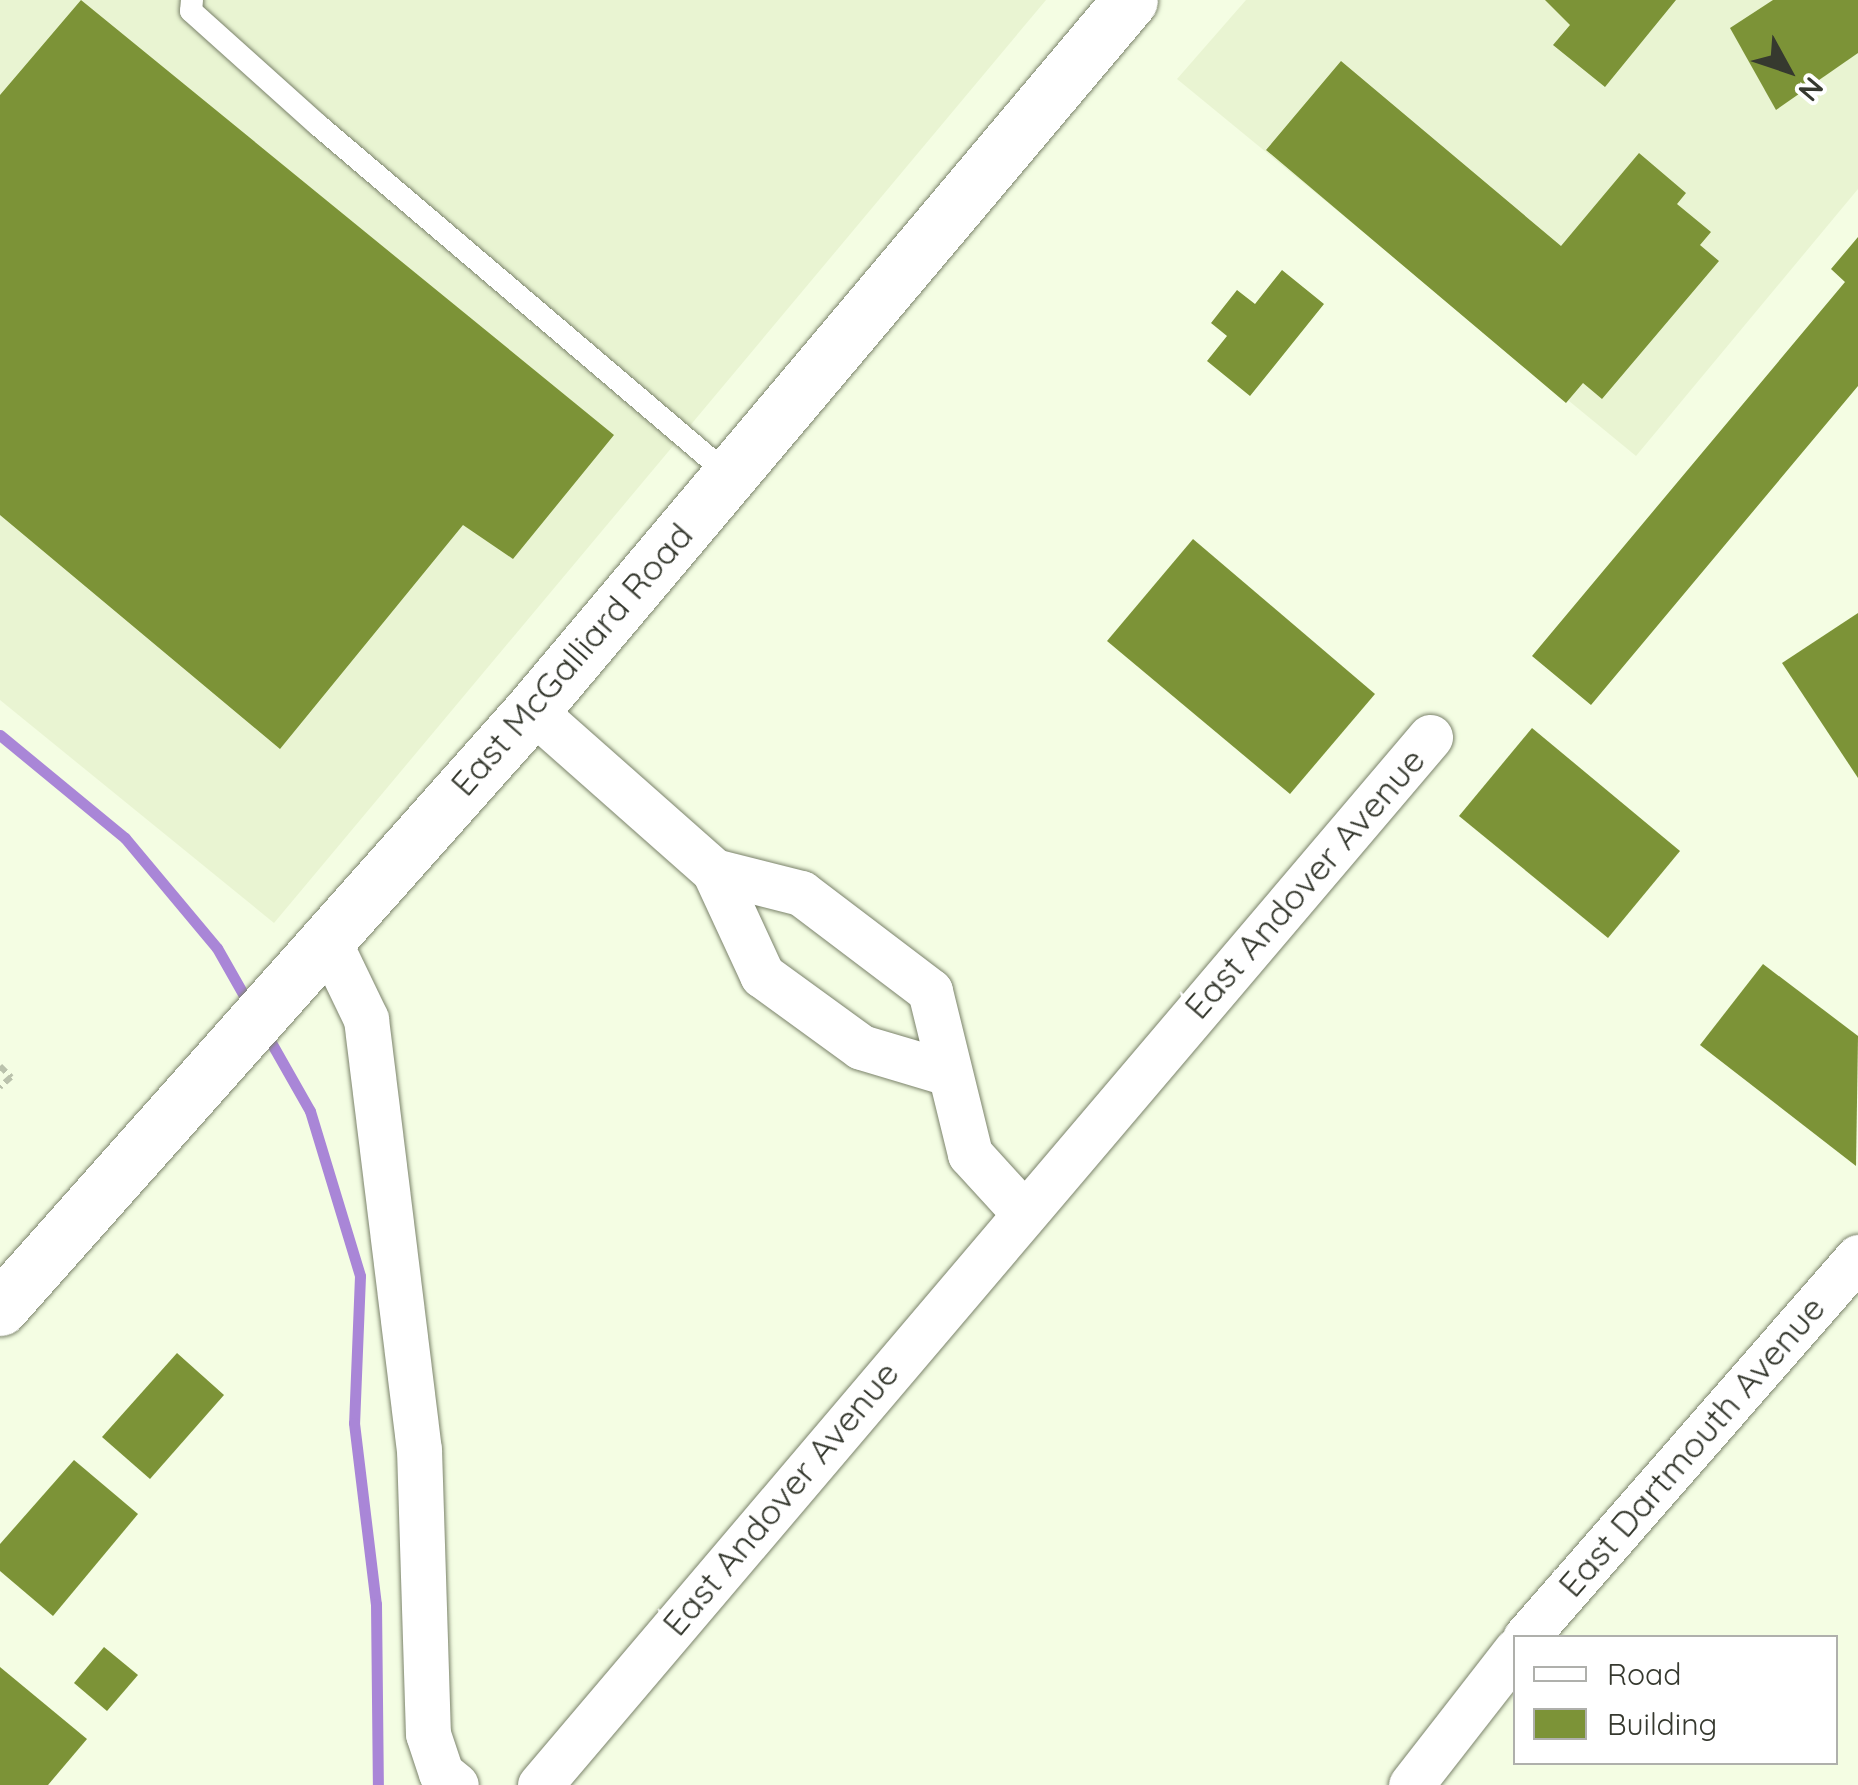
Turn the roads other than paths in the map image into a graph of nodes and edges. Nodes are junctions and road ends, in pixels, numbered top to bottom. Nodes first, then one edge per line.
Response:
1 (192, 0) edge
2 (1130, 0) edge
3 (729, 476) junction
4 (532, 710) junction
5 (1430, 738) dead end
6 (714, 871) junction
7 (311, 955) junction
8 (945, 1072) junction
9 (1022, 1211) junction
10 (1858, 1257) edge
11 (0, 1308) edge
12 (1528, 1635) edge
13 (1513, 1654) edge
14 (456, 1785) edge
15 (540, 1785) edge
16 (1412, 1785) edge

1 - 3 lane
2 - 3 main road, East McGalliard Road
3 - 4 main road, East McGalliard Road
4 - 6 street
4 - 7 main road, East McGalliard Road
5 - 9 street, East Andover Avenue
6 - 8 street
6 - 8 street
7 - 11 main road, East McGalliard Road
7 - 14 street
8 - 9 street
9 - 15 street, East Andover Avenue
10 - 12 street, East Dartmouth Avenue
13 - 16 street

